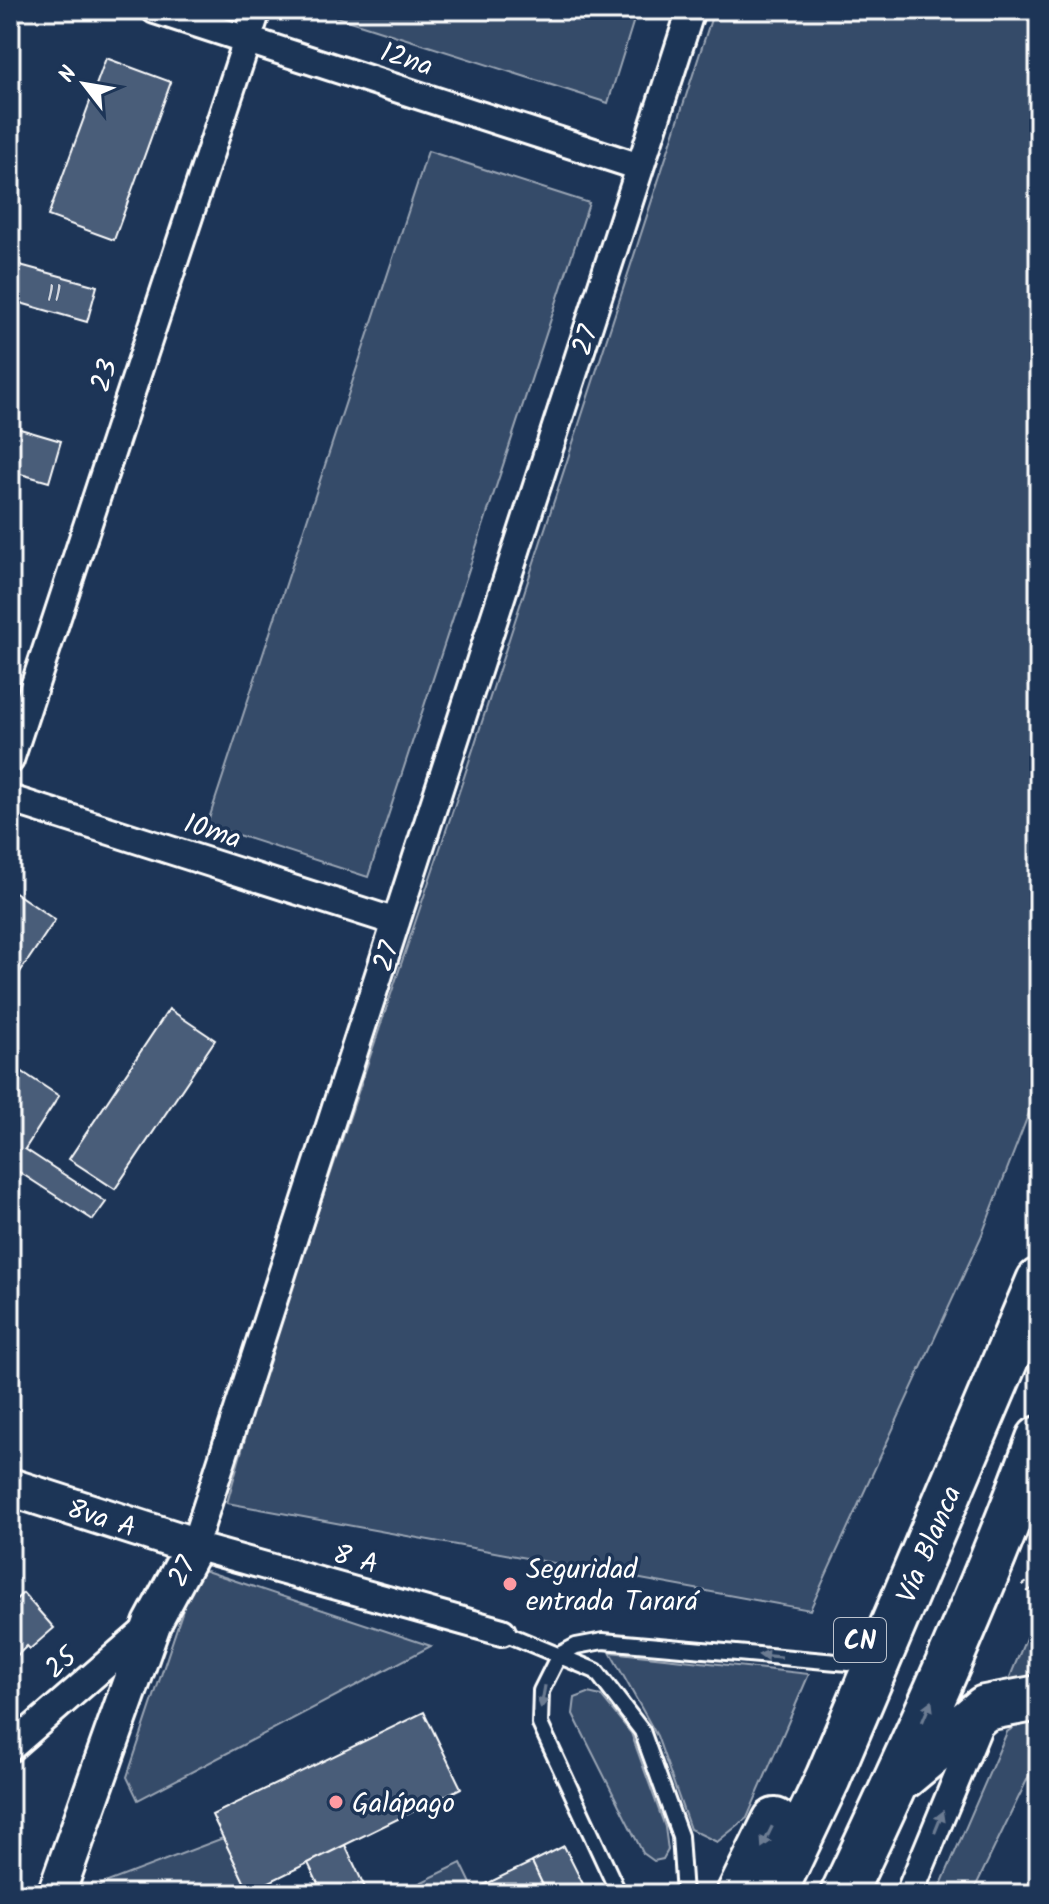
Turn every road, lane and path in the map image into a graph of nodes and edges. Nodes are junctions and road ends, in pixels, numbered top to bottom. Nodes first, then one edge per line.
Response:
1 (155, 10) edge
2 (257, 10) edge
3 (691, 10) edge
4 (247, 40) junction
5 (640, 167) junction
6 (10, 760) edge
7 (10, 799) edge
8 (396, 922) junction
9 (1039, 1281) edge
10 (1039, 1366) edge
11 (993, 1393) junction
12 (1039, 1439) edge
13 (10, 1487) edge
14 (194, 1546) junction
15 (152, 1624) junction
16 (502, 1632) joint
17 (559, 1655) junction
18 (848, 1663) junction
19 (1039, 1698) edge
20 (985, 1708) junction
21 (10, 1748) edge
22 (896, 1782) junction
23 (56, 1894) edge
24 (619, 1894) edge
25 (684, 1894) edge
26 (739, 1894) edge
27 (773, 1894) edge
28 (843, 1894) edge
29 (909, 1894) edge

1 - 4 street, 12na
2 - 4 street, 23
3 - 5 street, 27
4 - 5 street, 12na
4 - 6 street, 23
5 - 8 street, 27
7 - 8 street, 10ma
8 - 14 street, 27
9 - 11 highway, Vía Blanca / CN
10 - 11 highway
11 - 18 highway, CN
11 - 27 highway, Vía Blanca / CN
22 -> 12 highway
13 - 14 street, 8va A
14 - 15 street, 27
14 - 16 street, 8 A
15 - 21 street, 25
15 - 23 street, 27
16 - 17 lane
18 -> 17 lane
17 -> 24 lane
17 - 25 lane
18 -> 26 highway, CN
19 - 20 highway
20 - 22 highway
29 -> 20 street
22 - 28 highway

